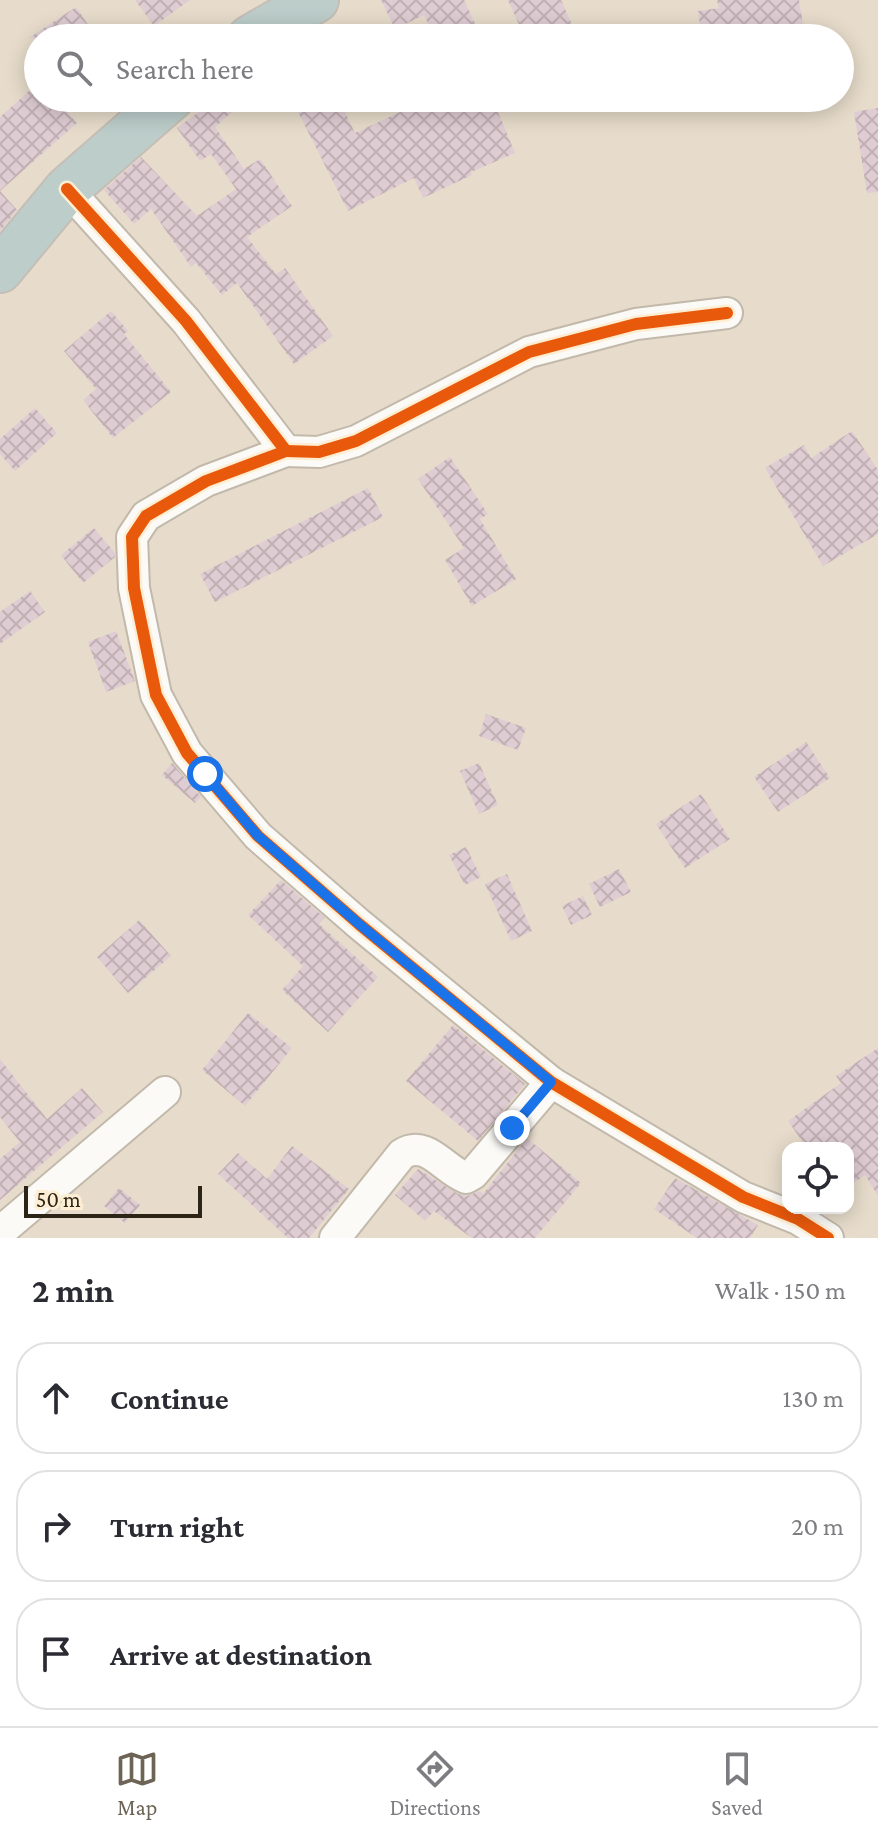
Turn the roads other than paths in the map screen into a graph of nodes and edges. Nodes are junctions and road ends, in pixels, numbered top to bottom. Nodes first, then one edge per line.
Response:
1 (316, 0) edge
2 (274, 24) edge
3 (155, 112) edge
4 (67, 189) junction
5 (0, 270) edge
6 (727, 313) dead end
7 (286, 451) junction
8 (551, 1082) junction
9 (165, 1092) dead end
10 (0, 1232) edge
11 (335, 1238) edge
12 (828, 1238) edge

1 - 2 highway
3 - 4 highway
4 - 5 highway
4 - 7 street
6 - 7 street
7 - 8 street
8 - 11 street
8 - 12 street
9 - 10 street

